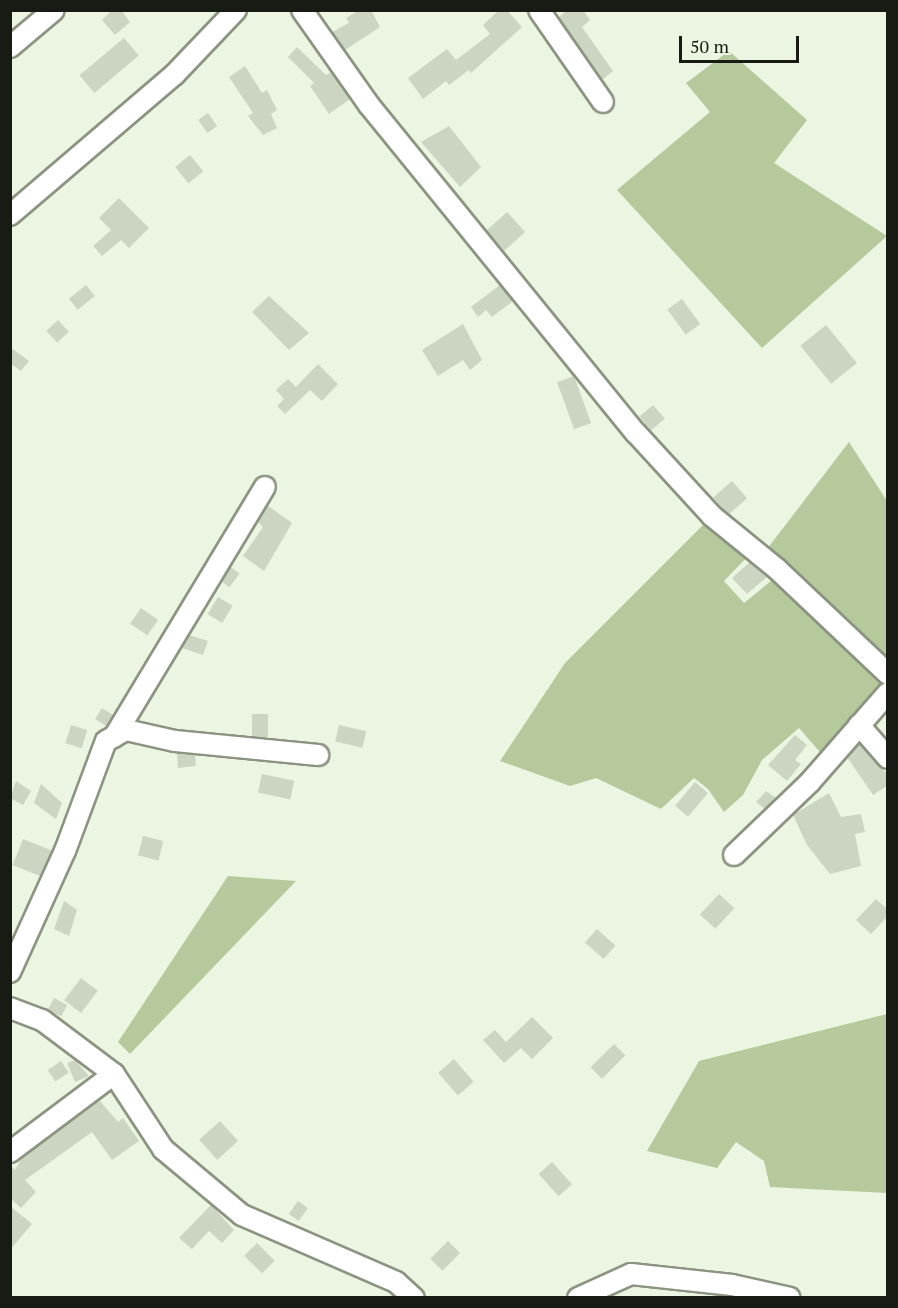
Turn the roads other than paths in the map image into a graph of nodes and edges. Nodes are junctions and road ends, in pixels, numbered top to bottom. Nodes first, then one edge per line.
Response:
1 (54, 10) edge
2 (236, 10) edge
3 (302, 10) edge
4 (539, 10) edge
5 (10, 47) edge
6 (603, 102) dead end
7 (10, 215) edge
8 (265, 487) dead end
9 (888, 674) edge
10 (888, 693) edge
11 (859, 725) junction
12 (114, 737) junction
13 (318, 755) dead end
14 (888, 758) edge
15 (734, 855) dead end
16 (10, 972) edge
17 (10, 1008) edge
18 (114, 1074) junction
19 (10, 1152) edge
20 (414, 1298) edge
21 (578, 1298) edge
22 (790, 1298) edge

1 - 5 street
2 - 7 street
3 - 9 street
4 - 6 street
8 - 12 street
10 - 11 street
11 - 14 street
11 - 15 street
12 - 13 street
12 - 16 street
17 - 18 street
18 - 19 street
18 - 20 street
21 - 22 street

